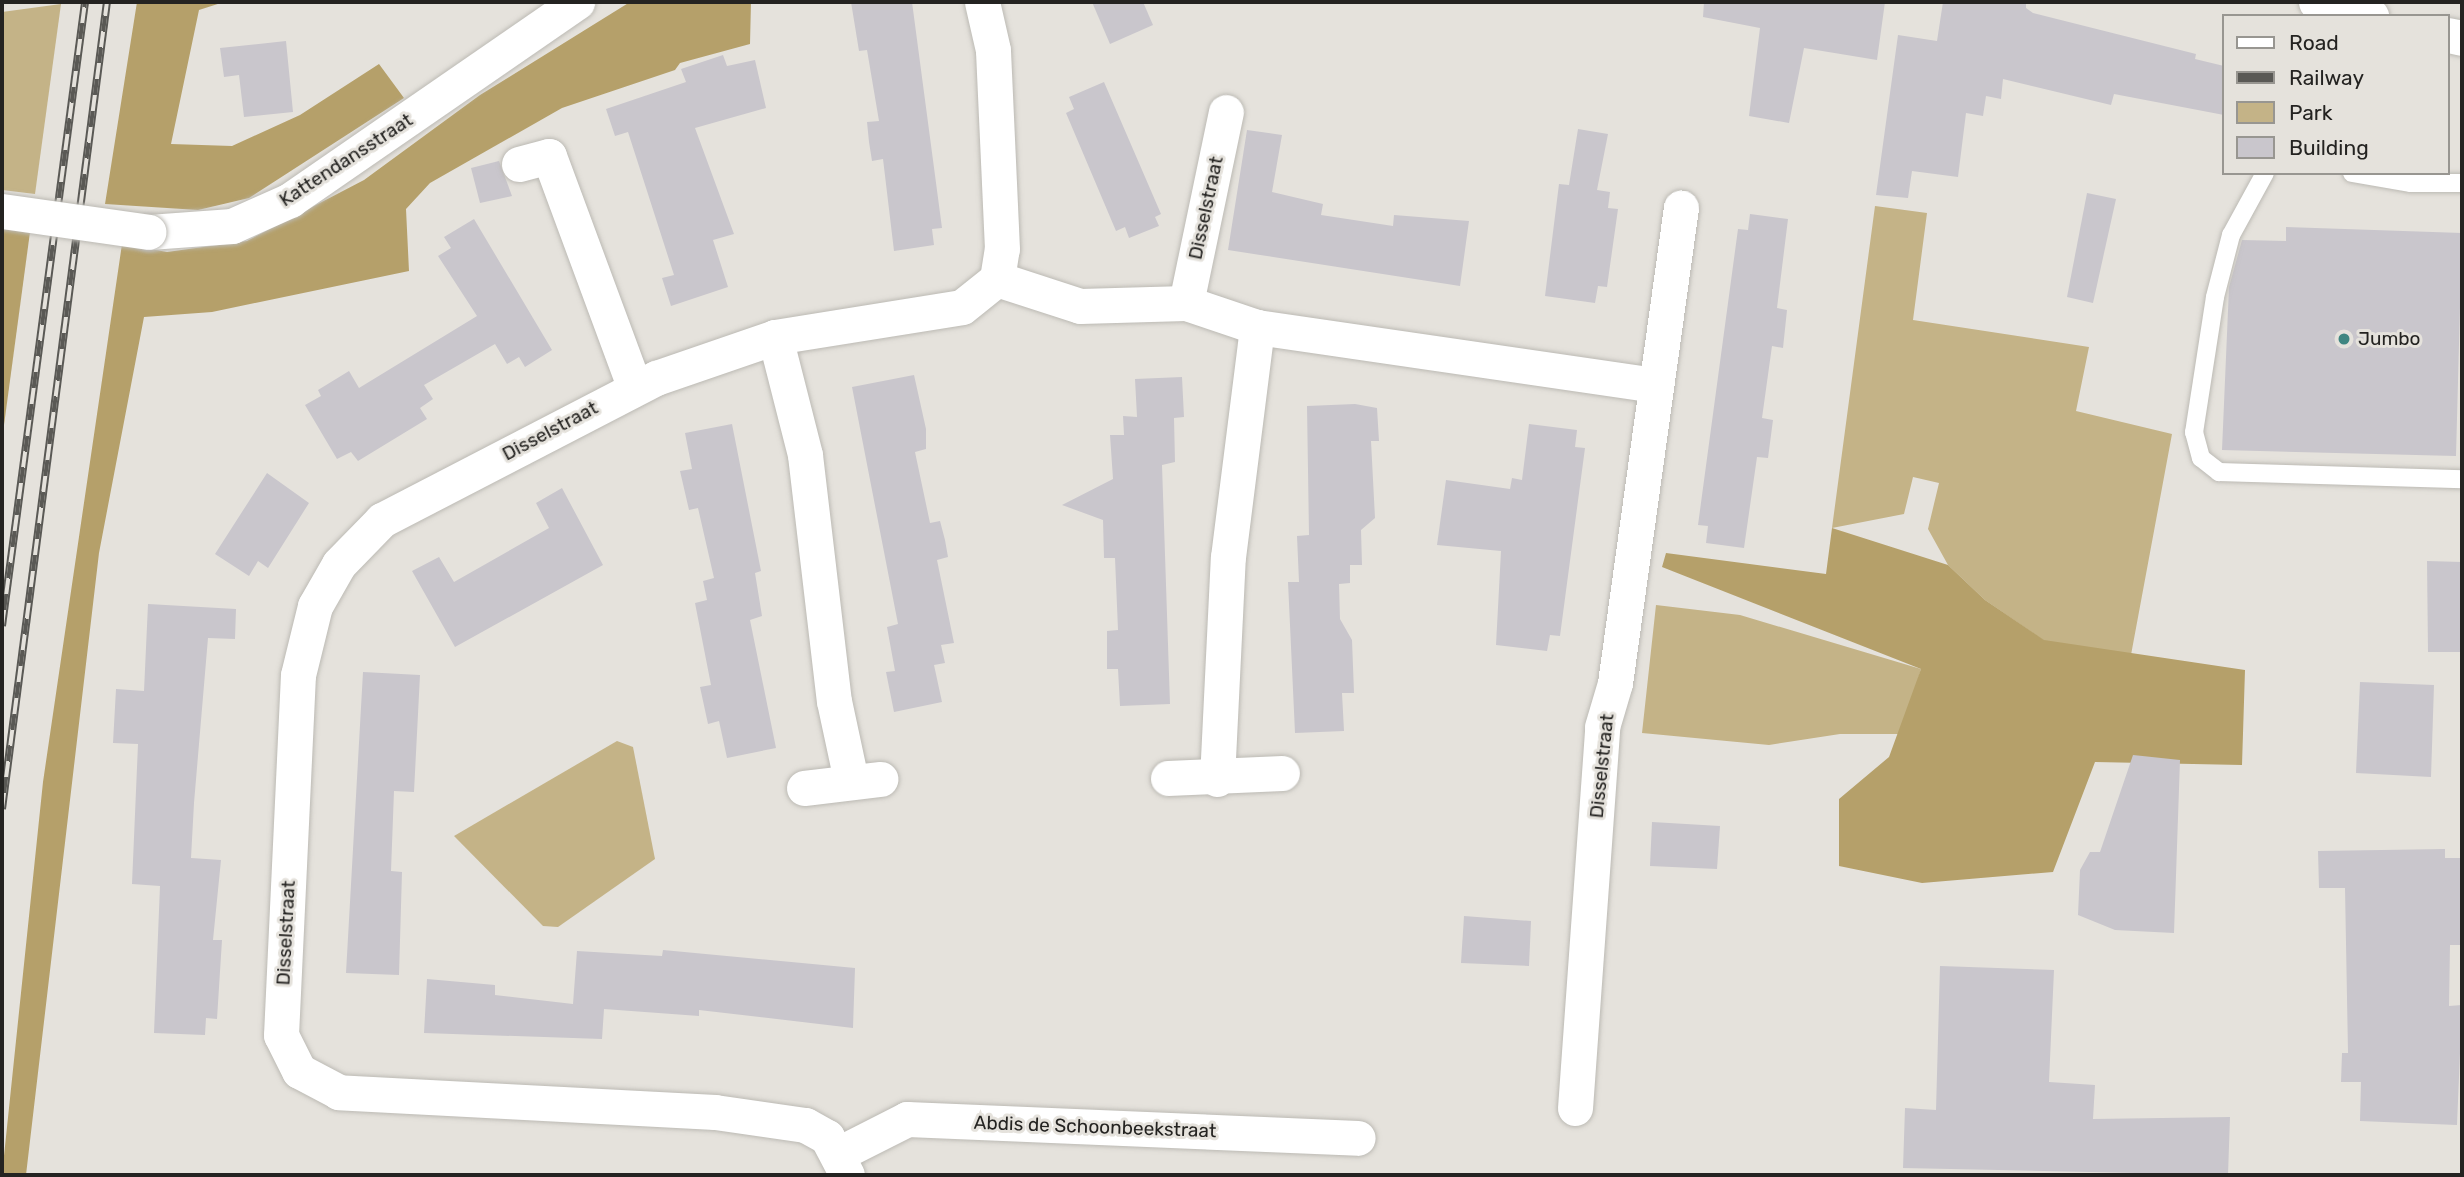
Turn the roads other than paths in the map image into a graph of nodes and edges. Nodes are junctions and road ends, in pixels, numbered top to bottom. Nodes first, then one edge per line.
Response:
1 (577, 2) edge
2 (982, 2) edge
3 (2324, 8) edge
4 (2359, 14) edge
5 (1226, 112) dead end
6 (519, 164) dead end
7 (2264, 175) edge
8 (2376, 175) edge
9 (2412, 178) edge
10 (2462, 183) edge
11 (1681, 208) dead end
12 (2, 211) edge
13 (997, 279) junction
14 (1186, 303) junction
15 (1257, 327) junction
16 (775, 337) junction
17 (1655, 385) junction
18 (635, 388) junction
19 (2462, 479) edge
20 (1282, 773) dead end
21 (1168, 778) dead end
22 (1217, 779) junction
23 (804, 788) dead end
24 (1575, 1108) dead end
25 (1358, 1138) dead end
26 (844, 1164) edge

1 - 12 street, Kattendansstraat, bridge
2 - 13 street
3 - 4 street
5 - 14 street, Disselstraat
6 - 18 street
7 - 19 lane
8 - 9 lane
9 - 10 lane
11 - 17 street, Disselstraat
13 - 14 street
13 - 16 street, Disselstraat
14 - 15 street
15 - 17 street
15 - 22 street
16 - 18 street, Disselstraat
16 - 23 street
17 - 24 street, Disselstraat
18 - 26 street, Disselstraat
20 - 22 street
21 - 22 street
25 - 26 street, Abdis de Schoonbeekstraat

